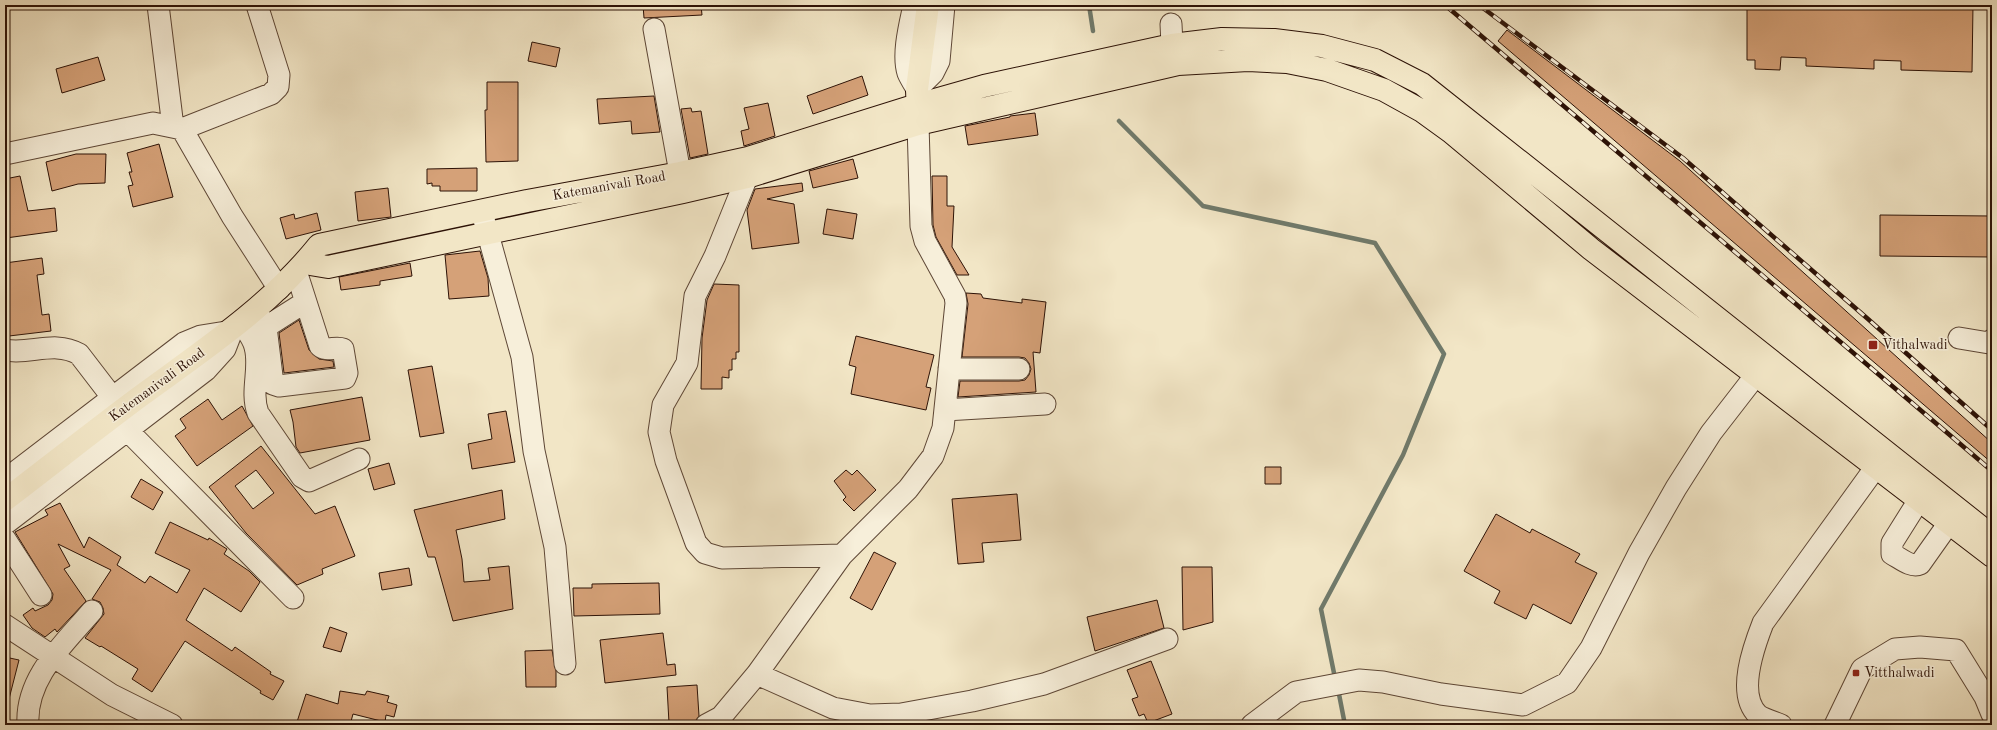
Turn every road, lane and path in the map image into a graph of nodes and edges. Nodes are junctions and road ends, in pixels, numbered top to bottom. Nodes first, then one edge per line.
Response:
1 (158, 5) edge
2 (257, 5) edge
3 (914, 5) edge
4 (928, 5) edge
5 (944, 5) edge
6 (654, 29) dead end
7 (1174, 44) junction
8 (1434, 93) junction
9 (917, 106) junction
10 (1422, 111) junction
11 (177, 128) junction
12 (5, 154) edge
13 (680, 173) junction
14 (747, 177) junction
15 (481, 211) junction
16 (487, 233) junction
17 (300, 267) junction
18 (279, 289) junction
19 (299, 306) dead end
20 (248, 323) junction
21 (1959, 338) dead end
22 (1992, 340) edge
23 (5, 350) edge
24 (263, 362) junction
25 (1762, 367) junction
26 (949, 369) junction
27 (1019, 369) dead end
28 (112, 398) junction
29 (1045, 404) dead end
30 (945, 410) junction
31 (128, 430) junction
32 (359, 459) dead end
33 (1881, 460) junction
34 (5, 480) edge
35 (5, 500) edge
36 (1919, 500) junction
37 (1949, 523) junction
38 (5, 524) edge
39 (1992, 536) edge
40 (5, 539) edge
41 (842, 555) junction
42 (1992, 556) edge
43 (41, 595) dead end
44 (293, 598) dead end
45 (92, 610) dead end
46 (5, 625) edge
47 (1167, 639) dead end
48 (53, 658) junction
49 (565, 664) dead end
50 (757, 674) junction
51 (1992, 714) edge
52 (870, 720) edge
53 (716, 722) edge
54 (28, 725) edge
55 (172, 725) edge
56 (1252, 725) edge
57 (1781, 725) edge
58 (1835, 725) edge

1 - 11 street
2 - 11 street
3 - 9 street
4 - 9 main road
5 - 9 street
6 - 13 street
7 - 8 main road
7 - 9 main road
7 - 10 main road
8 - 10 main road
8 - 25 main road
9 - 13 main road, Katemanivali Road
9 - 14 main road, Katemanivali Road
9 - 26 street
10 - 25 main road
11 - 12 street
11 - 18 street
13 - 15 main road, Katemanivali Road
14 - 16 main road, Katemanivali Road
14 - 41 street
15 - 16 street
15 - 17 main road, Katemanivali Road
16 - 17 main road, Katemanivali Road
16 - 49 street
17 - 18 main road, Katemanivali Road
17 - 24 street
18 - 20 main road, Katemanivali Road
19 - 20 street
20 - 24 street
20 - 28 street
20 - 31 street
20 - 35 main road, Katemanivali Road
21 - 22 street
23 - 28 street
24 - 32 street
25 - 33 main road
25 - 56 street
26 - 27 street
26 - 30 street
28 - 34 street
29 - 30 street
30 - 41 street
31 - 38 street
31 - 44 street
33 - 36 main road
33 - 39 main road
33 - 57 street
36 - 37 main road
36 - 37 street
37 - 42 main road
40 - 43 street
41 - 50 street
45 - 48 street
46 - 48 street
47 - 52 street
48 - 54 street
48 - 55 street
50 - 52 street
50 - 53 street
51 - 58 street

